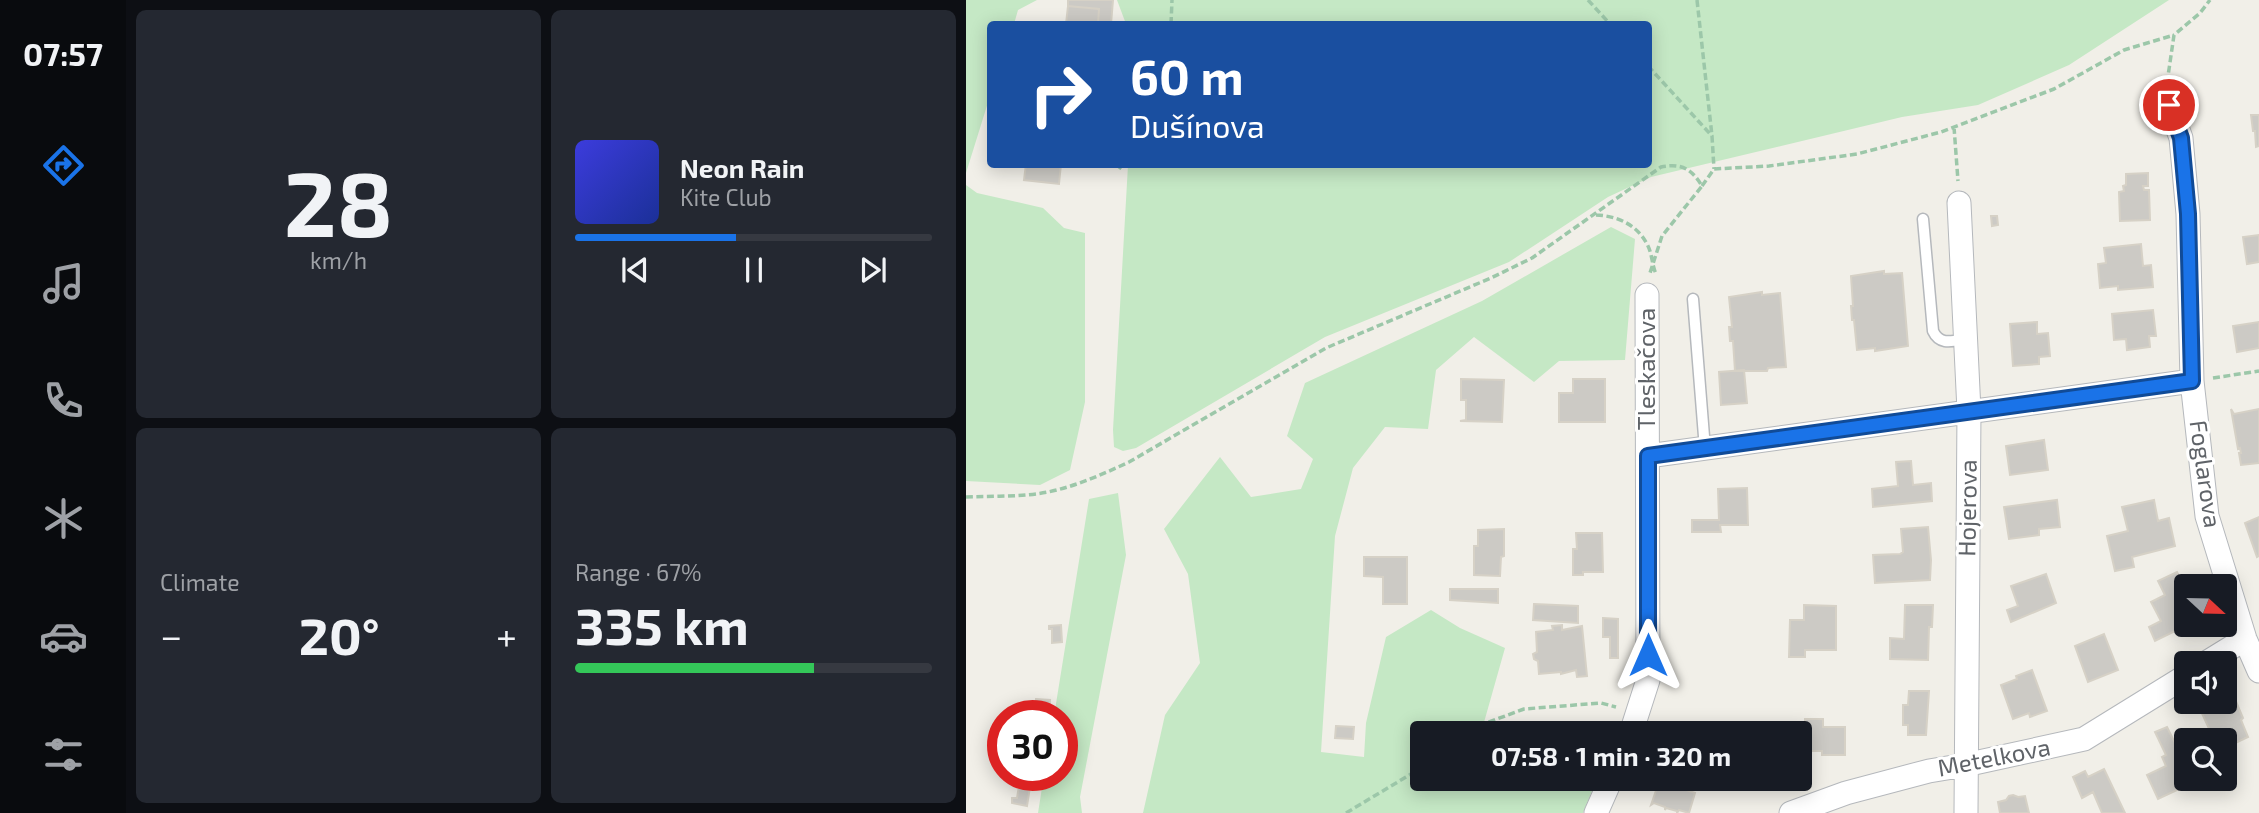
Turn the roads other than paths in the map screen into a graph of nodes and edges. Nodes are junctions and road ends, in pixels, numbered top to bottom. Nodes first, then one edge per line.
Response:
1 (2169, 105) road end
2 (1959, 203) road end
3 (1923, 219) dead end
4 (1647, 295) road end
5 (1693, 299) dead end
6 (1966, 339) junction
7 (2192, 381) junction
8 (1969, 411) junction
9 (1705, 449) junction
10 (1648, 456) junction
11 (2245, 639) junction
12 (2226, 651) edge
13 (2259, 671) edge
14 (2174, 683) edge
15 (1635, 721) edge
16 (1965, 765) junction
17 (1606, 791) edge
18 (1597, 813) edge
19 (1791, 813) edge
20 (1966, 813) edge

1 - 7 street, Foglarova
2 - 6 street, Hojerova
3 - 6 lane
4 - 10 street, Tleskačova
5 - 9 lane
6 - 8 street, Hojerova
7 - 8 street
7 - 11 street, Foglarova
8 - 9 street
8 - 16 street, Hojerova
9 - 10 street
10 - 15 street, Tleskačova
11 - 12 street
11 - 13 street, Foglarova
14 - 16 street, Metelkova
16 - 19 street, Metelkova
16 - 20 street, Hojerova
17 - 18 street

